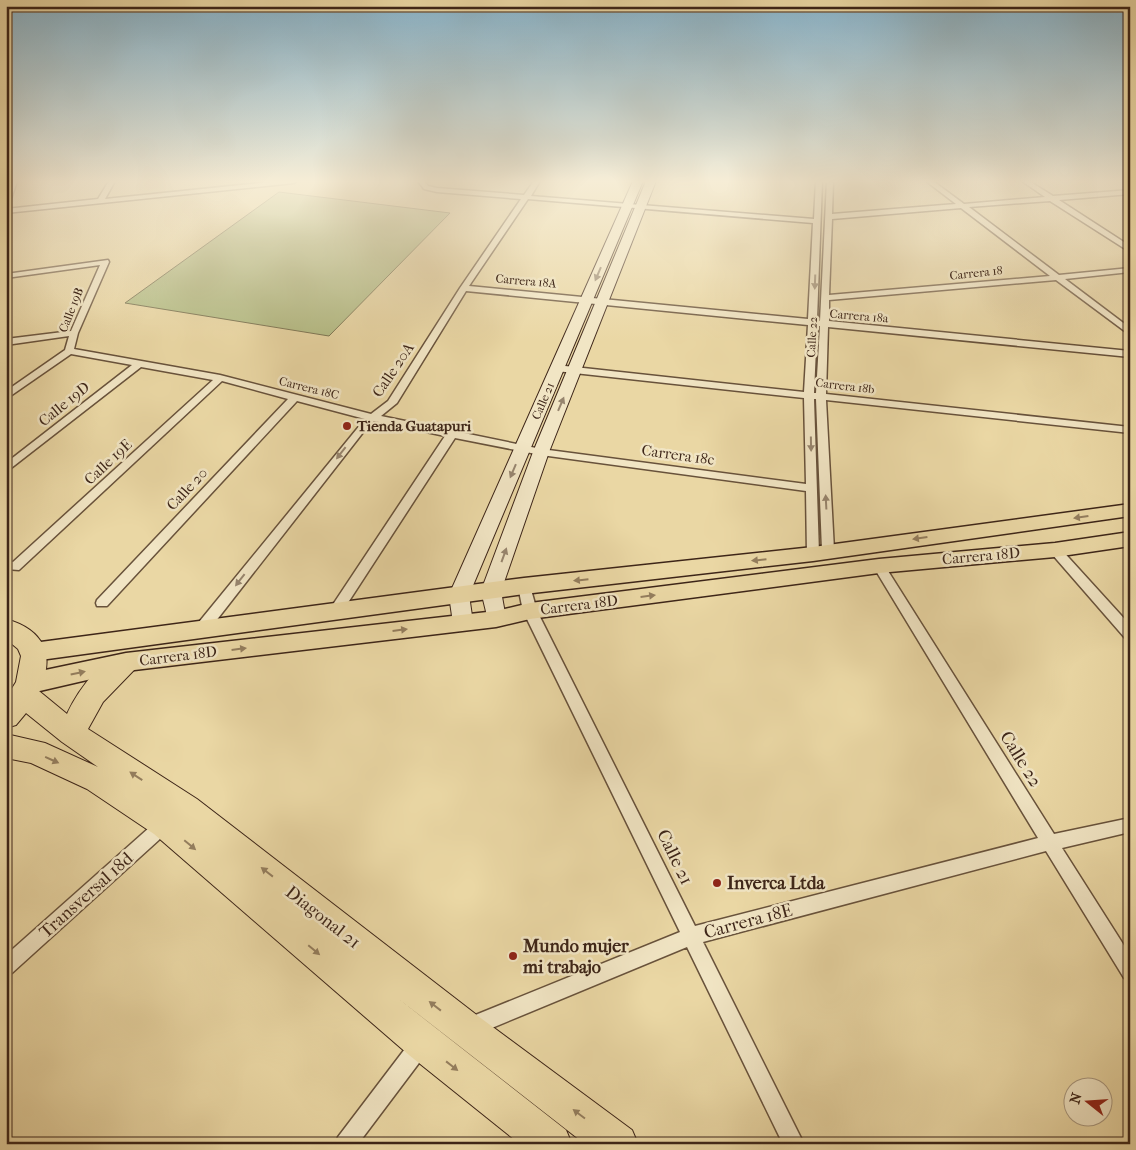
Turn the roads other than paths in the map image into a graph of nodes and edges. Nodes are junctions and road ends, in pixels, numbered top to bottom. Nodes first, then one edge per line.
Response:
1 (500, 235) edge
2 (620, 235) edge
3 (625, 235) edge
4 (816, 235) edge
5 (827, 235) edge
6 (1001, 235) edge
7 (1107, 235) edge
8 (1130, 250) edge
9 (1130, 270) edge
10 (6, 276) edge
11 (1057, 276) junction
12 (464, 288) junction
13 (825, 298) junction
14 (587, 300) junction
15 (604, 302) junction
16 (813, 324) junction
17 (824, 325) junction
18 (1130, 332) edge
19 (74, 333) junction
20 (6, 342) edge
21 (70, 351) junction
22 (1130, 354) edge
23 (140, 363) junction
24 (556, 368) junction
25 (575, 370) junction
26 (220, 378) junction
27 (810, 394) junction
28 (6, 396) edge
29 (295, 396) junction
30 (821, 396) junction
31 (374, 418) junction
32 (1130, 430) edge
33 (451, 435) junction
34 (523, 448) junction
35 (541, 452) junction
36 (6, 469) edge
37 (812, 488) junction
38 (1130, 510) edge
39 (1130, 539) edge
40 (1055, 550) junction
41 (820, 552) junction
42 (11, 566) edge
43 (879, 566) junction
44 (524, 586) junction
45 (491, 591) junction
46 (459, 595) junction
47 (102, 603) dead end
48 (530, 611) junction
49 (335, 612) junction
50 (496, 619) junction
51 (463, 623) junction
52 (6, 628) edge
53 (200, 631) junction
54 (1130, 634) edge
55 (33, 652) junction
56 (126, 662) junction
57 (20, 698) edge
58 (72, 734) junction
59 (6, 746) edge
60 (166, 824) junction
61 (1130, 825) edge
62 (1049, 843) junction
63 (692, 936) junction
64 (6, 967) edge
65 (1130, 972) edge
66 (465, 1029) junction
67 (422, 1042) junction
68 (345, 1144) edge
69 (552, 1144) edge
70 (618, 1144) edge
71 (794, 1144) edge

1 - 12 street, Calle 20A
2 -> 14 main road, Calle 21
3 - 15 main road, Calle 21
4 -> 16 street, Calle 22
5 - 13 street, Calle 22
6 - 11 street
7 - 8 street
9 - 11 street, Carrera 18
10 - 19 street, Calle 19B
11 - 13 street, Carrera 18
11 - 18 street
12 - 14 street, Carrera 18A
12 - 31 street, Calle 20A
13 - 17 street, Calle 22
14 - 15 street, Carrera 18a
14 - 24 main road, Calle 21
15 - 16 street, Carrera 18a
15 - 25 main road, Calle 21
16 - 17 street, Carrera 18a
16 - 27 street, Calle 22
17 - 22 street, Carrera 18a
17 - 30 street, Calle 22
19 - 20 street
19 - 21 street, Calle 19B
21 - 23 street, Carrera 18C
21 - 28 street, Calle 19B
23 - 26 street, Carrera 18C
23 - 36 street, Calle 19D
24 - 25 street, Carrera 18b
24 - 34 main road, Calle 21
25 - 27 street, Carrera 18b
35 -> 25 main road, Calle 21
26 - 29 street, Carrera 18C
26 - 42 street, Calle 19E
27 - 30 street, Carrera 18b
27 -> 37 street, Calle 22
29 - 31 street, Carrera 18C
29 - 47 street, Calle 20
30 - 32 street, Carrera 18b
41 -> 30 street, Calle 22
31 - 33 street, Carrera 18C
31 -> 53 street, Calle 20A
33 - 34 street, Carrera 18C
33 - 49 street
34 - 35 street, Carrera 18C
34 -> 46 main road, Calle 21
35 - 37 street, Carrera 18c
45 -> 35 main road, Calle 21
37 - 41 street, Calle 22
38 -> 41 main road, Carrera 18D
39 - 40 main road, Carrera 18D
40 - 43 main road, Carrera 18D
40 - 54 street
41 -> 44 main road, Carrera 18D
48 -> 43 main road, Carrera 18D
43 - 62 street, Calle 22
44 - 45 main road, Carrera 18D
44 - 48 street, Calle 21
45 - 46 main road, Carrera 18D
45 - 50 main road, Calle 21
46 - 49 main road, Carrera 18D
46 - 51 main road
48 - 50 main road, Carrera 18D
48 - 63 street, Calle 21
49 - 53 main road, Carrera 18D
50 - 51 main road, Carrera 18D
56 -> 51 main road, Carrera 18D
52 - 55 highway
53 - 55 main road, Carrera 18D
55 - 57 highway
57 -> 56 main road, Carrera 18D
56 - 58 highway
57 - 58 highway, Diagonal 21
66 -> 58 highway, Diagonal 21
59 -> 60 highway, Diagonal 21
60 - 64 street, Transversal 18d
60 -> 67 highway, Diagonal 21
61 - 62 street, Carrera 18E
62 - 63 street, Carrera 18E
62 - 65 street, Calle 22
63 - 66 street, Carrera 18E
63 - 71 street, Calle 21
66 - 67 street, Carrera 18E
70 -> 66 highway, Diagonal 21
67 - 68 street
67 -> 69 highway, Diagonal 21

